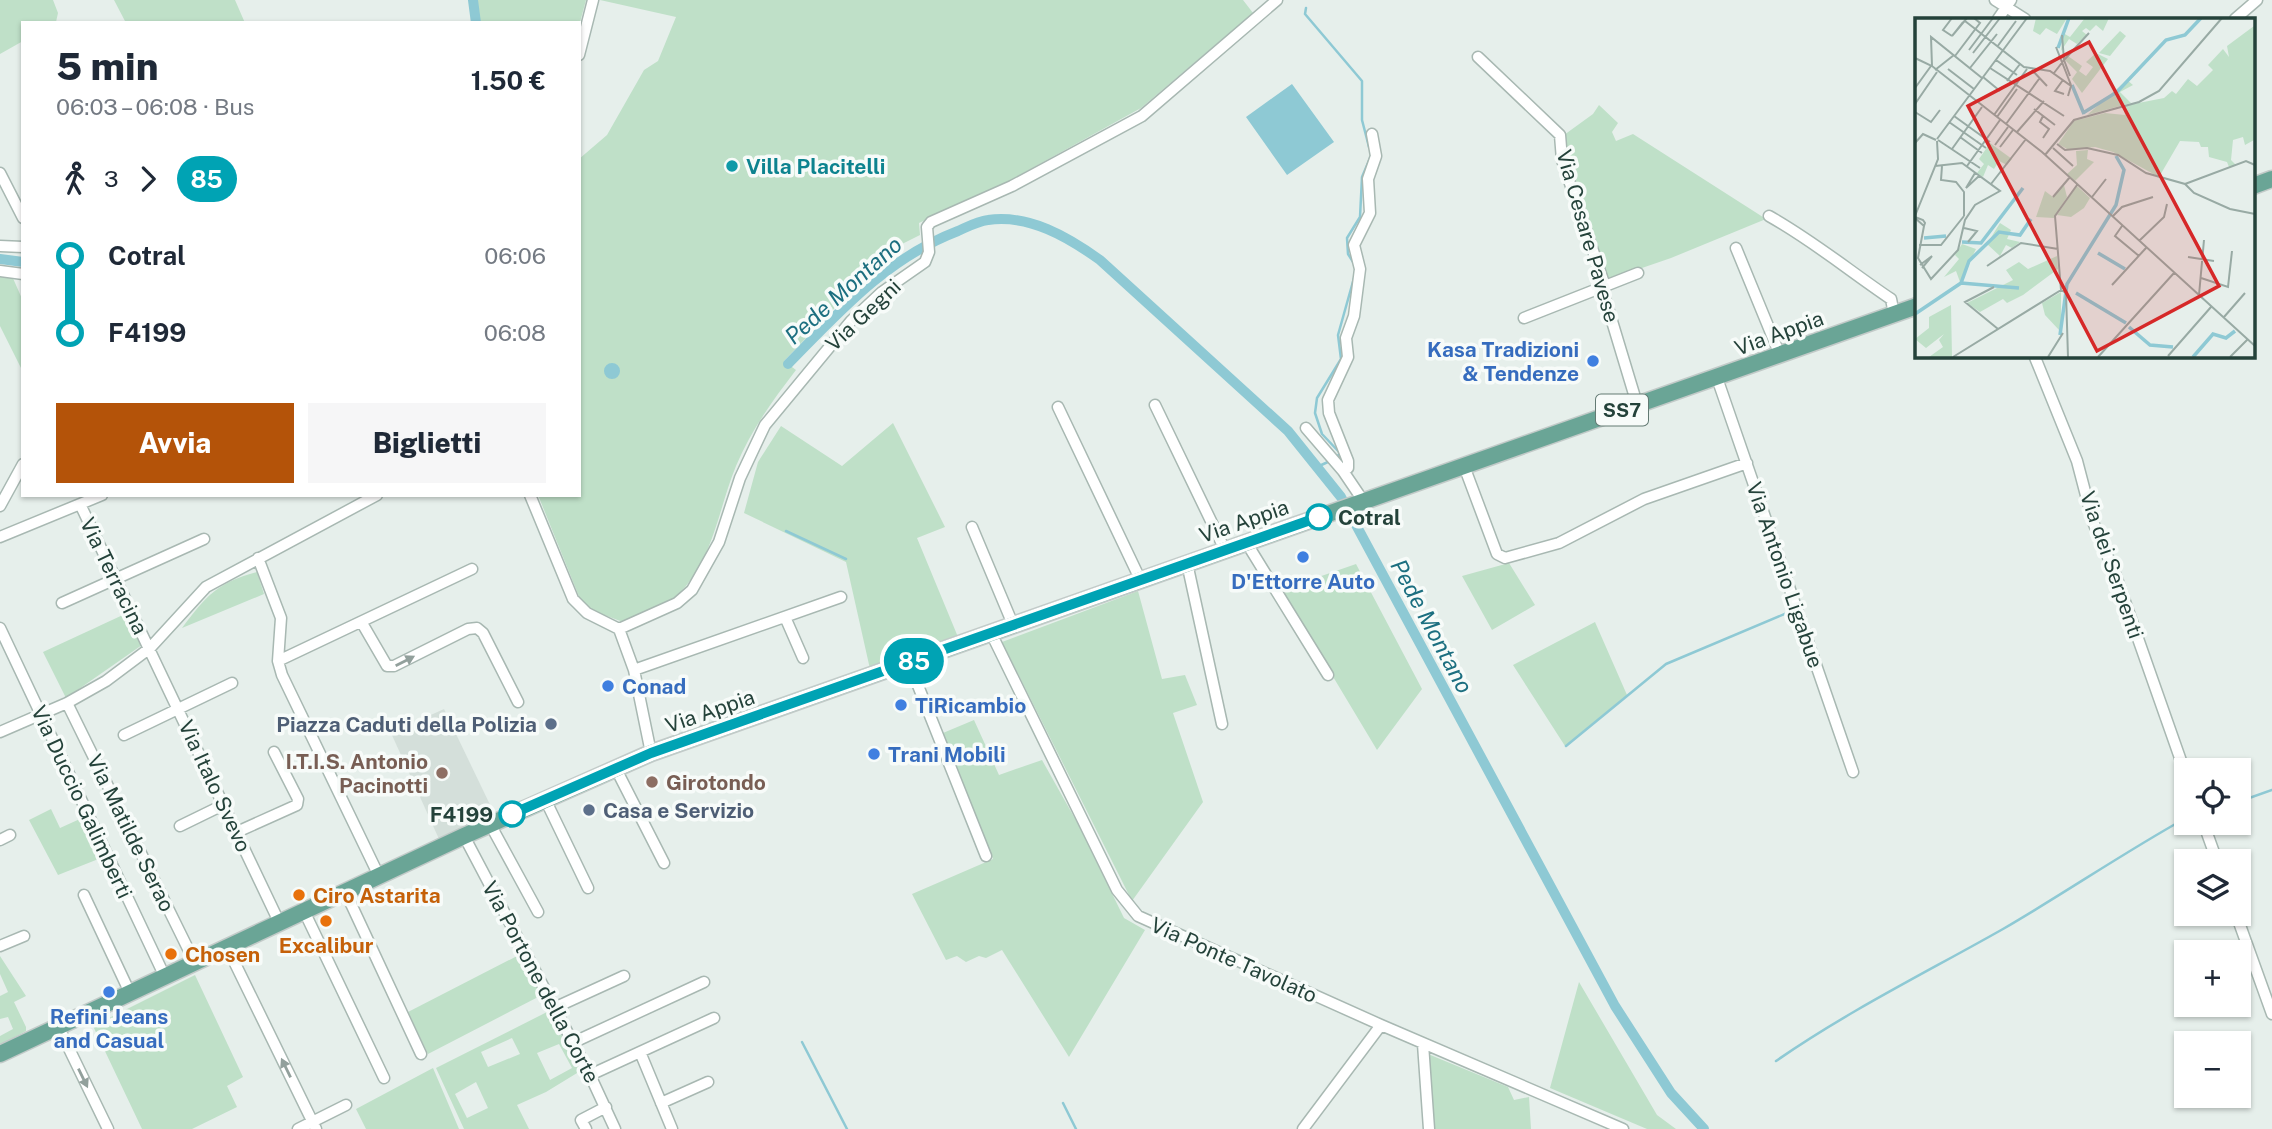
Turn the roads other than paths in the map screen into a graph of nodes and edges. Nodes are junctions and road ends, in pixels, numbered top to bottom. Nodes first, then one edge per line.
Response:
1 (593, 0) edge
2 (1277, 0) edge
3 (1995, 0) edge
4 (2257, 0) edge
5 (2008, 3) edge
6 (1999, 18) edge
7 (2024, 18) edge
8 (2236, 18) edge
9 (581, 47) edge
10 (1478, 57) dead end
11 (1373, 134) dead end
12 (0, 173) edge
13 (21, 214) edge
14 (1769, 216) dead end
15 (0, 246) edge
16 (21, 247) edge
17 (1736, 248) dead end
18 (0, 271) edge
19 (1638, 273) dead end
20 (21, 274) edge
21 (1602, 288) junction
22 (1915, 307) edge
23 (1894, 314) junction
24 (1524, 318) dead end
25 (1780, 355) junction
26 (2035, 357) edge
27 (1717, 378) junction
28 (1637, 404) junction
29 (1155, 405) dead end
30 (1058, 407) dead end
31 (1306, 428) dead end
32 (1747, 463) junction
33 (1464, 466) junction
34 (21, 468) edge
35 (1343, 471) junction
36 (97, 497) edge
37 (373, 497) edge
38 (531, 497) edge
39 (1363, 502) junction
40 (80, 504) junction
41 (0, 506) edge
42 (972, 527) dead end
43 (0, 537) edge
44 (204, 539) dead end
45 (1246, 542) junction
46 (1225, 550) junction
47 (258, 558) junction
48 (1187, 563) junction
49 (472, 569) dead end
50 (114, 579) junction
51 (1140, 579) junction
52 (841, 597) dead end
53 (62, 603) dead end
54 (786, 617) junction
55 (362, 623) junction
56 (1014, 626) junction
57 (0, 628) edge
58 (619, 629) junction
59 (992, 635) junction
60 (150, 648) junction
61 (803, 658) dead end
62 (278, 661) junction
63 (909, 663) junction
64 (634, 670) junction
65 (1328, 675) dead end
66 (232, 683) dead end
67 (519, 702) dead end
68 (67, 703) junction
69 (180, 709) junction
70 (41, 715) junction
71 (1222, 724) dead end
72 (0, 732) edge
73 (124, 735) dead end
74 (274, 752) dead end
75 (651, 753) junction
76 (2180, 758) edge
77 (615, 768) junction
78 (1853, 772) dead end
79 (545, 799) junction
80 (223, 805) junction
81 (491, 824) junction
82 (180, 826) dead end
83 (237, 832) junction
84 (464, 836) junction
85 (986, 856) dead end
86 (664, 863) dead end
87 (379, 876) junction
88 (588, 888) dead end
89 (345, 891) junction
90 (84, 895) dead end
91 (304, 911) junction
92 (538, 912) dead end
93 (280, 924) junction
94 (2240, 926) edge
95 (24, 936) dead end
96 (0, 946) edge
97 (228, 947) junction
98 (195, 963) junction
99 (624, 976) dead end
100 (165, 977) junction
101 (704, 982) dead end
102 (130, 993) junction
103 (554, 1008) junction
104 (2272, 1014) edge
105 (715, 1018) dead end
106 (58, 1026) junction
107 (1381, 1026) junction
108 (572, 1042) junction
109 (1423, 1044) junction
110 (640, 1052) junction
111 (0, 1054) edge
112 (421, 1054) dead end
113 (590, 1075) junction
114 (384, 1077) dead end
115 (708, 1082) dead end
116 (661, 1103) junction
117 (346, 1105) dead end
118 (606, 1107) junction
119 (314, 1126) edge
120 (108, 1129) edge
121 (298, 1129) edge
122 (586, 1129) edge
123 (615, 1129) edge
124 (672, 1129) edge
125 (1303, 1129) edge
126 (1429, 1129) edge
127 (1623, 1129) edge

1 - 9 street
2 - 58 street, Via Gegni
3 - 5 street
4 - 8 street
5 - 6 street
5 - 7 street
10 - 21 street, Via Cesare Pavese
11 - 35 street
12 - 13 street
14 - 23 street
15 - 16 street
17 - 25 street
18 - 20 street
19 - 21 street
21 - 24 street
21 - 28 street, Via Cesare Pavese
22 - 23 main road, Via Appia / SS7
23 - 25 main road, Via Appia / SS7
25 - 27 main road, Via Appia / SS7
26 - 76 street, Via dei Serpenti
27 - 28 main road, Via Appia / SS7
27 - 32 street, Via Antonio Ligabue
28 - 33 main road, Via Appia / SS7
29 - 46 street
30 - 51 street
31 - 35 street
32 - 33 street
32 - 78 street, Via Antonio Ligabue
33 - 39 main road, Via Appia / SS7
34 - 41 street
35 - 39 street
36 - 40 street
37 - 47 street
38 - 58 street
39 - 45 main road, Via Appia / SS7
40 - 43 street
40 - 50 street, Via Terracina
42 - 56 street
44 - 50 street
45 - 46 main road, Via Appia / SS7
45 - 65 street
46 - 48 main road, Via Appia / SS7
47 - 60 street
47 - 62 street
48 - 51 main road, Via Appia / SS7
48 - 71 street
49 - 55 street
50 - 53 street
50 - 60 street, Via Terracina
51 - 56 main road, Via Appia / SS7
52 - 54 street
54 - 61 street
54 - 64 street
55 - 62 street
55 -> 67 street
56 - 59 main road, Via Appia / SS7
57 - 70 street, Via Duccio Galimberti
58 - 64 street
59 - 63 main road, Via Appia / SS7
59 - 107 street, Via Ponte Tavolato
60 - 68 street
60 - 69 street, Via Italo Svevo
62 - 87 street
63 - 75 main road, Via Appia / SS7
63 - 85 street
64 - 75 street
66 - 69 street
68 - 70 street
68 - 98 street, Via Matilde Serao
69 - 73 street
69 - 80 street, Via Italo Svevo
70 - 72 street
70 - 100 street, Via Duccio Galimberti
74 - 83 street
75 - 77 main road, Via Appia / SS7
77 - 79 main road, Via Appia / SS7
77 - 86 street
79 - 81 main road, SS7
79 - 88 street
80 - 82 street
80 - 83 street, Via Italo Svevo
81 - 84 main road, SS7
81 - 92 street
83 - 93 street, Via Italo Svevo
84 - 87 main road, SS7
84 - 103 street, Via Portone della Corte
87 - 89 main road, SS7
89 - 91 main road, SS7
89 - 112 street
90 - 102 street
91 - 93 main road, SS7
91 - 114 street
93 - 97 main road, SS7
94 - 104 street
95 - 96 street
97 - 98 main road, SS7
119 -> 97 street
98 - 100 main road, SS7
99 - 103 street
100 - 102 main road, SS7
101 - 108 street
102 - 106 main road, SS7
103 - 108 street, Via Portone della Corte
105 - 110 street
106 - 111 main road, SS7
106 -> 120 street
107 - 109 street, Via Ponte Tavolato
107 - 125 street
108 - 113 street, Via Portone della Corte
109 - 126 street
109 - 127 street, Via Ponte Tavolato
110 - 113 street
110 - 116 street
113 - 118 street, Via Portone della Corte
115 - 116 street
116 - 124 street
117 - 119 street
118 - 122 street
118 - 123 street, Via Portone della Corte
119 - 121 street

